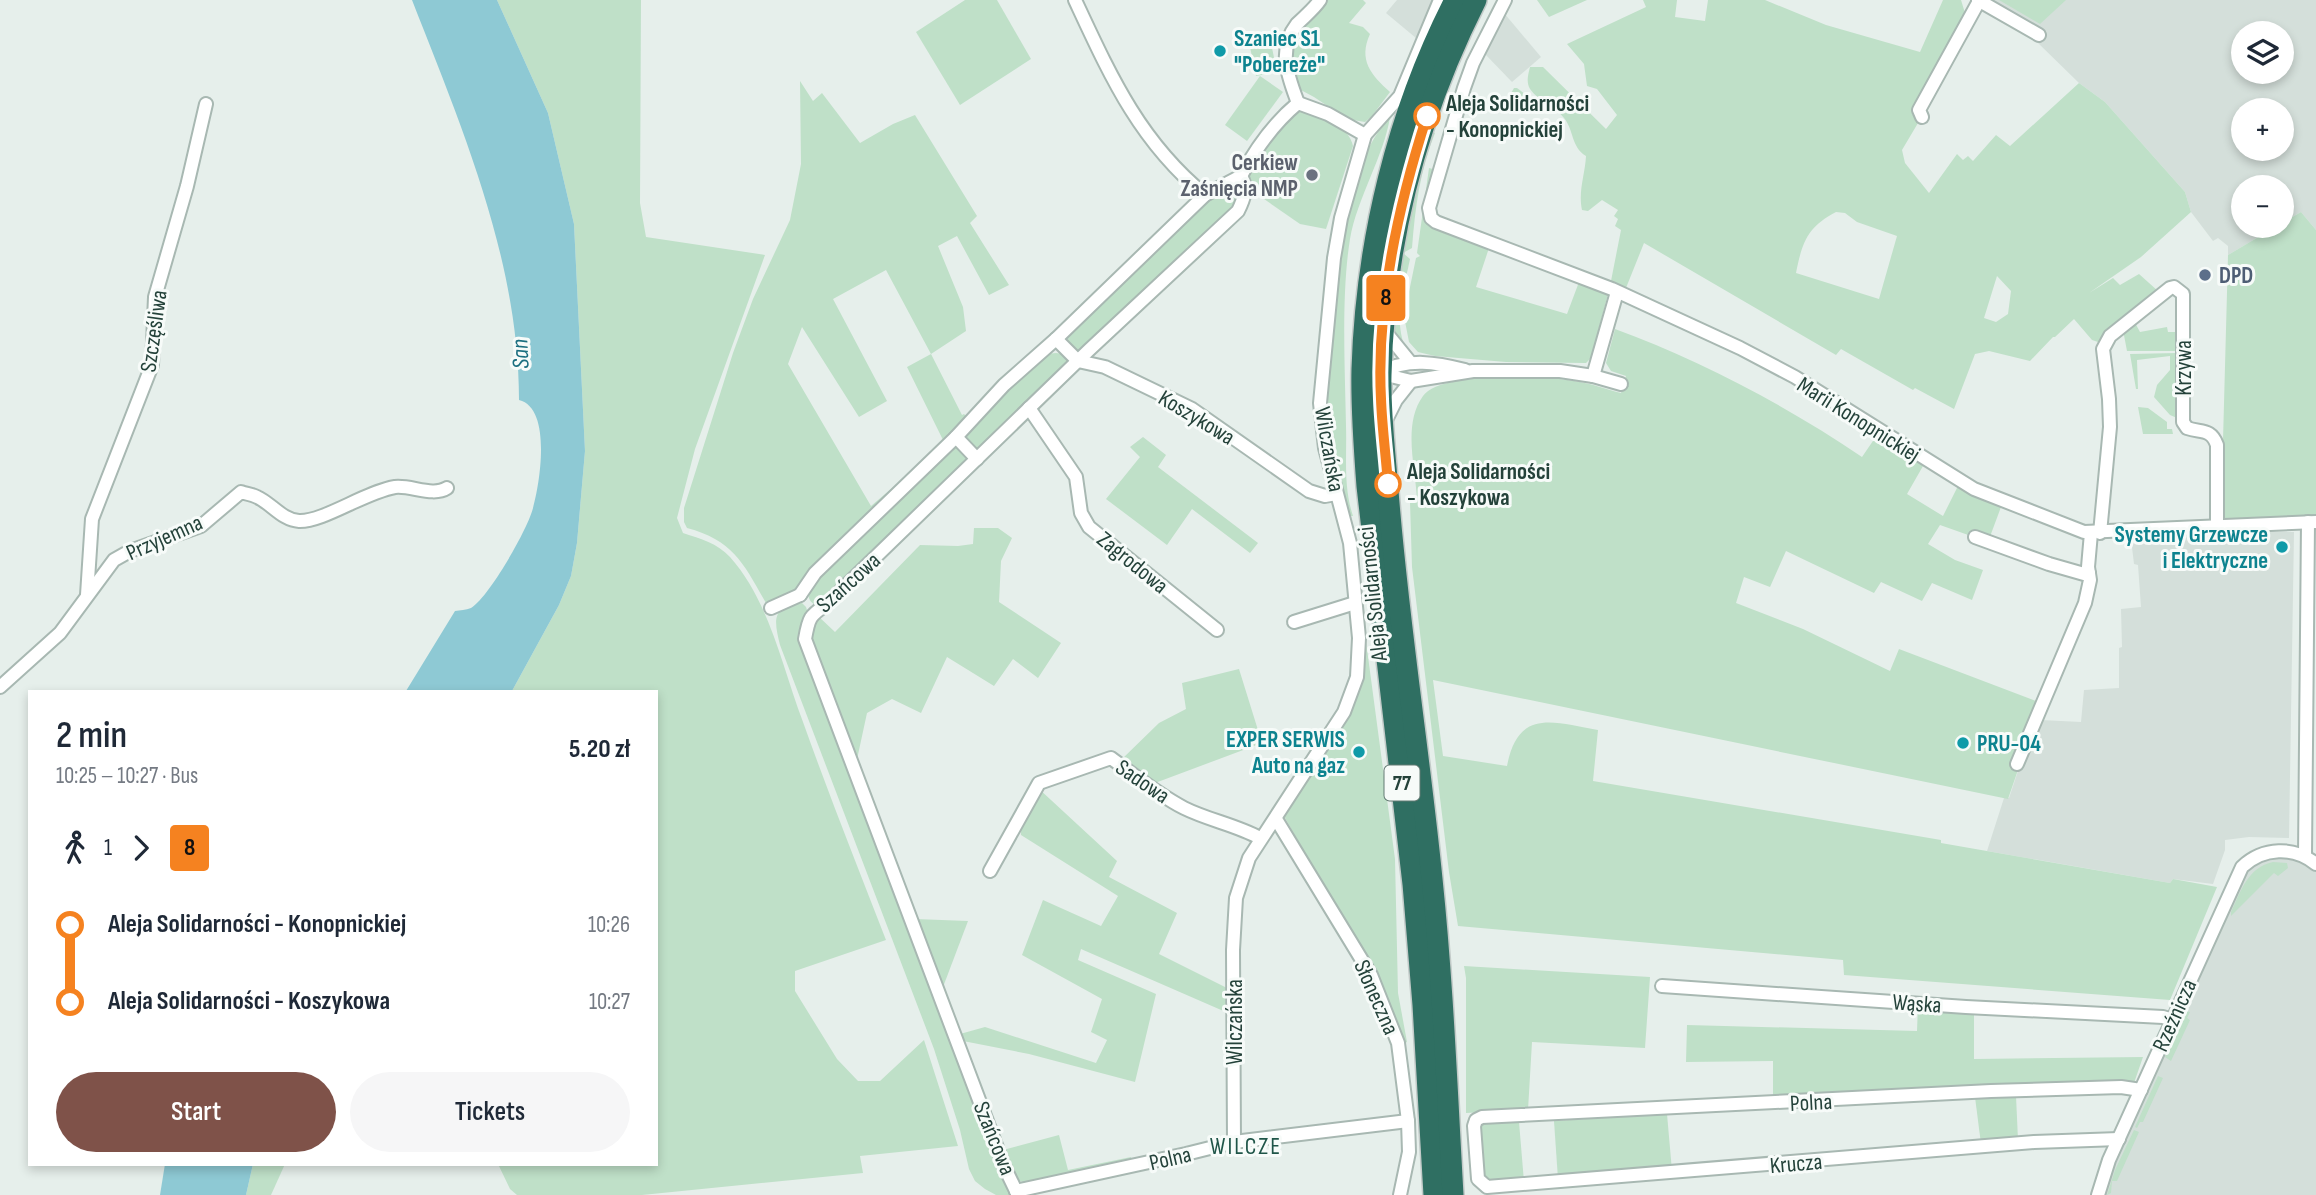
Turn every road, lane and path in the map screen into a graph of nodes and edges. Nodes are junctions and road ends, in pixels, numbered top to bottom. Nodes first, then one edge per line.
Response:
1 (1075, 0) edge
2 (1320, 0) edge
3 (1440, 0) edge
4 (1455, 0) edge
5 (1476, 0) edge
6 (1505, 0) edge
7 (1978, 0) edge
8 (2039, 36) dead end
9 (1298, 103) junction
10 (206, 104) dead end
11 (1922, 117) dead end
12 (1366, 135) junction
13 (1241, 176) junction
14 (1205, 195) junction
15 (1617, 292) junction
16 (1383, 330) junction
17 (1056, 339) junction
18 (1079, 361) junction
19 (1410, 362) junction
20 (1473, 371) junction
21 (1372, 372) junction
22 (1593, 376) junction
23 (1411, 381) junction
24 (1621, 384) dead end
25 (1030, 408) junction
26 (1384, 424) junction
27 (956, 437) junction
28 (977, 459) junction
29 (447, 488) dead end
30 (1336, 494) junction
31 (2312, 522) edge
32 (2217, 525) junction
33 (2095, 533) junction
34 (1975, 537) dead end
35 (2089, 573) junction
36 (800, 595) junction
37 (87, 596) junction
38 (1355, 603) junction
39 (771, 608) dead end
40 (813, 611) junction
41 (1294, 622) dead end
42 (1217, 630) dead end
43 (0, 687) edge
44 (2017, 764) dead end
45 (1276, 819) junction
46 (1260, 838) junction
47 (2311, 860) edge
48 (990, 871) dead end
49 (1662, 986) dead end
50 (2172, 1020) junction
51 (2141, 1090) junction
52 (1408, 1121) junction
53 (2119, 1139) junction
54 (1234, 1142) junction
55 (1478, 1179) joint
56 (1017, 1193) edge
57 (1400, 1195) edge
58 (1434, 1195) edge
59 (1453, 1195) edge
60 (2098, 1195) edge

1 - 14 street
2 - 9 street
3 - 12 street, WiIczańska
4 - 21 highway, Aleja Solidarności / 77
5 - 16 highway, Aleja Solidarności / 77
6 - 15 street, Marii Konopnickiej
7 - 8 street
7 - 11 street
9 - 12 street
9 - 13 street, Szańcowa
10 - 37 street, Szczęśliwa
12 - 30 street, WiIczańska
13 - 14 street, Szańcowa
13 - 18 street, Szańcowa
14 - 17 street, Szańcowa
15 - 22 street
15 - 33 street, Marii Konopnickiej
16 - 19 street
16 - 21 highway, Aleja Solidarności / 77
17 - 18 street, Koszykowa
17 - 27 street, Szańcowa
18 - 25 street, Szańcowa
18 - 30 street, Koszykowa
19 - 20 street
19 - 21 street
20 - 22 street
20 - 23 street
21 - 23 street
21 - 26 highway, Aleja Solidarności / 77
21 - 58 highway, Aleja Solidarności / 77
22 - 24 street
23 - 26 street
25 - 28 street, Szańcowa
25 - 42 street, Zagrodowa
26 - 59 highway, Aleja Solidarności / 77
27 - 28 street
27 - 36 street, Szańcowa
28 - 40 street, Szańcowa
29 - 37 street, Przyjemna
30 - 38 street, WiIczańska
31 - 32 street, Marii Konopnickiej
31 - 47 street
32 - 33 street, Marii Konopnickiej
32 - 33 street, Krzywa
33 - 35 street
34 - 35 street
35 - 44 street
36 - 39 street
36 - 40 street
37 - 43 street, Przyjemna
38 - 41 street
38 - 45 street, WiIczańska
40 - 56 street, Szańcowa
45 - 46 street, WiIczańska
45 - 52 street, Słoneczna
46 - 48 street, Sadowa
46 - 54 street, WiIczańska
47 - 50 street, Rzeźnicza
49 - 50 street, Wąska
50 - 51 street, Rzeźnicza
51 - 53 street, Rzeźnicza
51 - 55 street, Polna
52 - 54 street, Polna
52 - 57 street, Słoneczna
53 - 55 street, Krucza
53 - 60 street, Rzeźnicza
54 - 56 street, Polna

